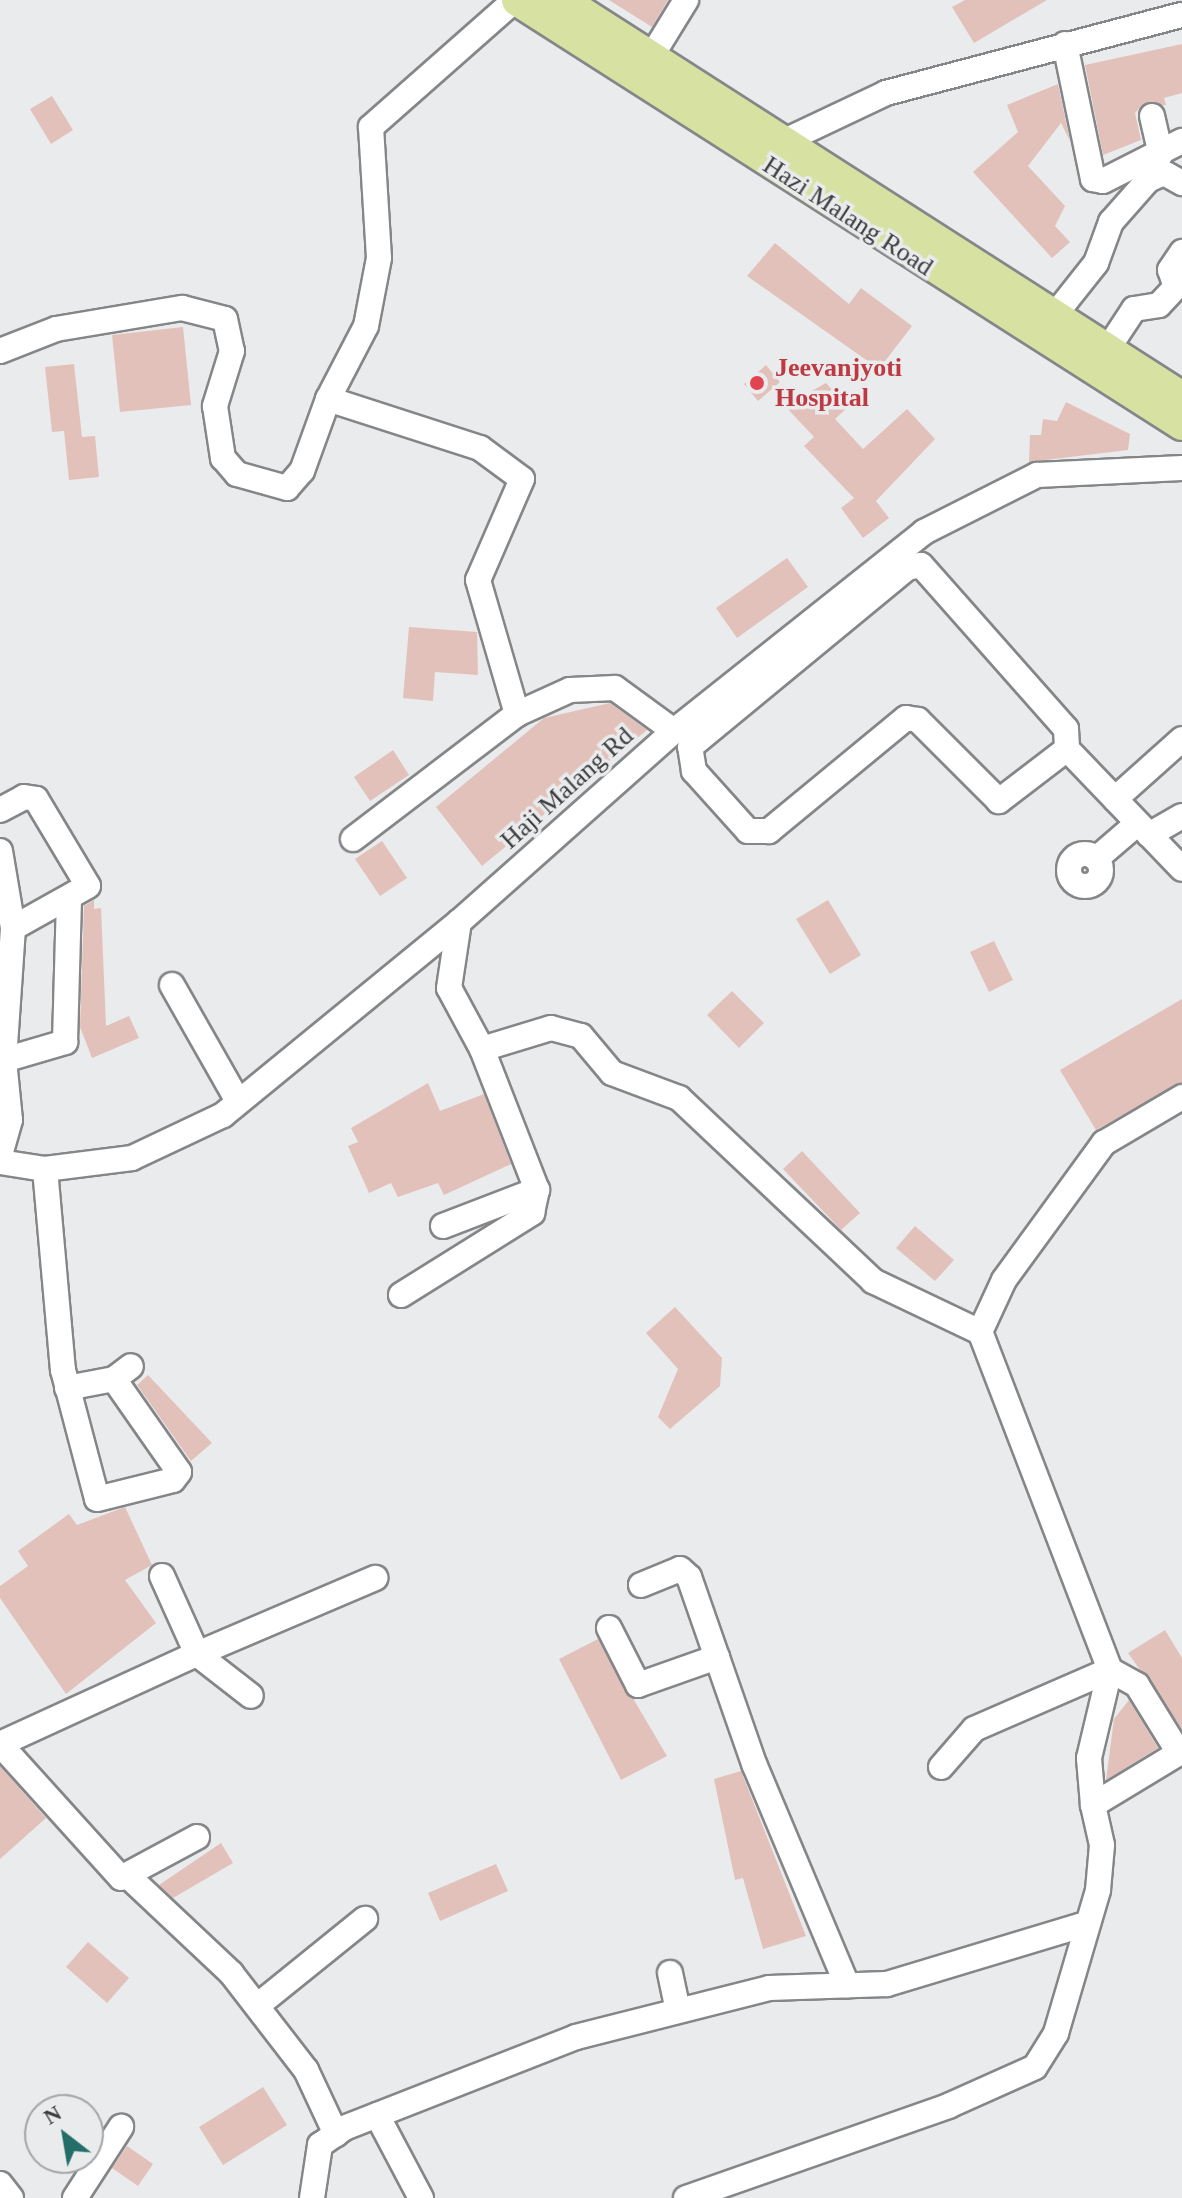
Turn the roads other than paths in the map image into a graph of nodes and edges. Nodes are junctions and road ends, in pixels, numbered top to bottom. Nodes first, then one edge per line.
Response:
1 (516, 0) edge
2 (561, 0) edge
3 (686, 0) edge
4 (1182, 15) edge
5 (1065, 44) junction
6 (651, 57) junction
7 (1152, 116) dead end
8 (1182, 141) edge
9 (767, 151) junction
10 (1161, 154) junction
11 (1182, 183) edge
12 (884, 223) junction
13 (1182, 252) edge
14 (1054, 316) junction
15 (1107, 350) junction
16 (0, 351) edge
17 (1182, 398) edge
18 (328, 399) junction
19 (1182, 424) edge
20 (1182, 468) edge
21 (517, 714) junction
22 (674, 731) junction
23 (1182, 739) edge
24 (1067, 749) junction
25 (1115, 799) junction
26 (0, 810) edge
27 (1182, 816) edge
28 (1144, 829) junction
29 (353, 839) dead end
30 (0, 851) edge
31 (1096, 859) dead end
32 (1182, 869) edge
33 (69, 898) junction
34 (459, 922) junction
35 (13, 928) junction
36 (172, 985) dead end
37 (482, 1049) junction
38 (4, 1060) junction
39 (1182, 1097) edge
40 (238, 1101) junction
41 (0, 1155) edge
42 (0, 1162) edge
43 (45, 1169) junction
44 (537, 1190) junction
45 (443, 1226) dead end
46 (401, 1295) dead end
47 (980, 1332) junction
48 (67, 1388) junction
49 (162, 1576) dead end
50 (375, 1578) dead end
51 (641, 1585) dead end
52 (609, 1628) dead end
53 (197, 1654) junction
54 (717, 1657) junction
55 (1110, 1670) junction
56 (251, 1696) dead end
57 (1180, 1752) edge
58 (941, 1767) dead end
59 (1093, 1805) junction
60 (197, 1837) dead end
61 (130, 1878) junction
62 (365, 1919) dead end
63 (1083, 1925) junction
64 (670, 1973) dead end
65 (847, 1985) junction
66 (257, 2006) junction
67 (678, 2010) junction
68 (377, 2115) junction
69 (121, 2127) dead end
70 (336, 2134) junction
71 (0, 2184) edge
72 (11, 2198) edge
73 (75, 2198) edge
74 (312, 2198) edge
75 (421, 2198) edge
76 (686, 2198) edge

1 - 9 main road, Hazi Malang Road
1 - 18 street
2 - 6 main road, Hazi Malang Road
3 - 6 street
4 - 5 street
5 - 9 street
5 - 10 street
6 - 9 main road, Hazi Malang Road
7 - 10 street
8 - 10 street
9 - 12 main road, Hazi Malang Road
11 - 14 street
12 - 14 main road, Hazi Malang Road
12 - 19 main road, Hazi Malang Road
13 - 15 street
14 - 15 main road, Hazi Malang Road
15 - 17 main road, Hazi Malang Road
16 - 18 street
18 - 21 street
20 - 22 street, Haji Malang Rd
21 - 22 street
21 - 29 street
22 - 34 street, Haji Malang Rd
23 - 25 street
24 - 24 street
24 - 25 street
25 - 28 street
26 - 33 street
27 - 28 street
28 - 31 street
28 - 32 street
30 - 35 street
33 - 35 street
33 - 38 street
34 - 37 street
34 - 40 street, Haji Malang Rd
35 - 38 street
36 - 40 street
37 - 44 street
37 - 47 street
38 - 41 street
39 - 47 street
40 - 43 street, Haji Malang Rd
42 - 43 street, Haji Malang Rd
43 - 48 street
44 - 45 street
44 - 46 street
47 - 55 street
48 - 48 street
49 - 53 street
50 - 53 street
51 - 54 street
52 - 54 street
53 - 56 street
53 - 61 street
54 - 65 street
55 - 57 street
55 - 58 street
55 - 59 street
57 - 59 street
59 - 63 street
60 - 61 street
61 - 66 street
62 - 66 street
63 - 65 street
63 - 76 street
64 - 67 street
65 - 67 street
66 - 70 street
67 - 68 street
68 - 70 street
68 - 75 street
69 - 73 street
70 - 74 street
71 - 72 street

